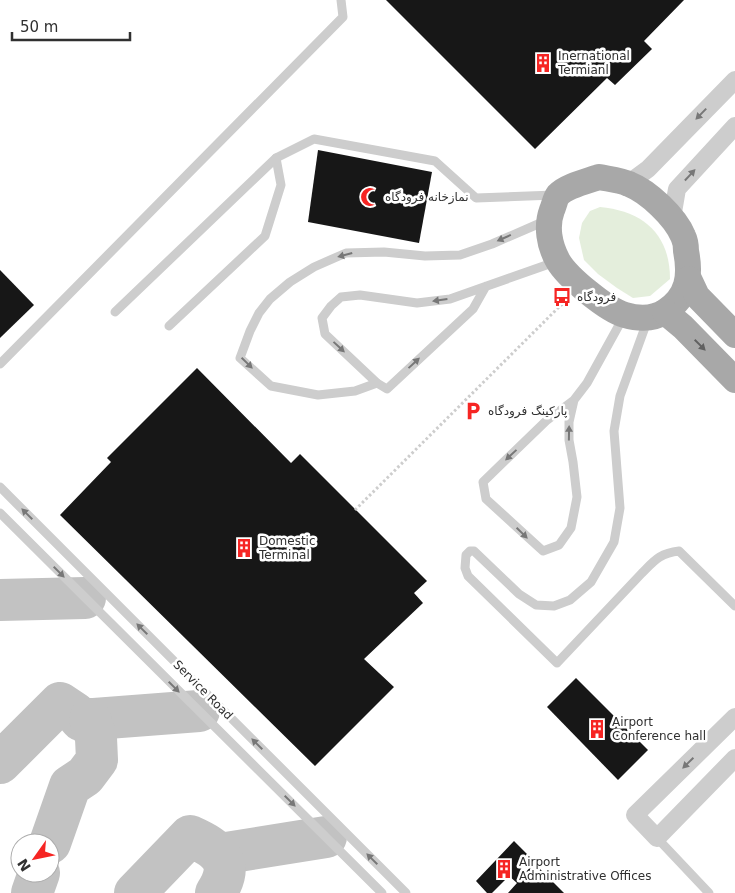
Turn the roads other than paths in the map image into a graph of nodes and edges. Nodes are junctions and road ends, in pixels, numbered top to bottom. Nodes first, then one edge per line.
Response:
1 (341, 0) edge
2 (735, 80) edge
3 (735, 126) edge
4 (276, 158) junction
5 (629, 183) junction
6 (553, 207) junction
7 (672, 218) junction
8 (558, 261) junction
9 (689, 279) junction
10 (486, 286) junction
11 (115, 312) dead end
12 (646, 315) junction
13 (169, 326) dead end
14 (735, 335) edge
15 (0, 364) edge
16 (735, 380) edge
17 (377, 383) junction
18 (574, 400) junction
19 (0, 487) edge
20 (0, 513) edge
21 (735, 606) edge
22 (735, 717) edge
23 (735, 758) edge
24 (657, 838) junction
25 (382, 893) edge
26 (406, 893) edge
27 (709, 893) edge

1 - 15 lane
2 -> 5 street
7 -> 3 street
4 - 6 lane
4 - 11 lane
4 - 13 lane
5 - 6 main road
5 - 7 main road
6 - 8 main road
6 -> 17 lane
7 - 9 main road
8 - 10 lane
8 - 12 main road
9 - 12 main road
9 - 14 main road
17 -> 10 lane
10 -> 17 lane
12 -> 16 main road
12 - 18 lane
12 - 21 lane
18 -> 18 lane
26 -> 19 lane, Service Road
20 -> 25 lane, Service Road
22 -> 24 street
23 - 24 street
24 - 27 lane

